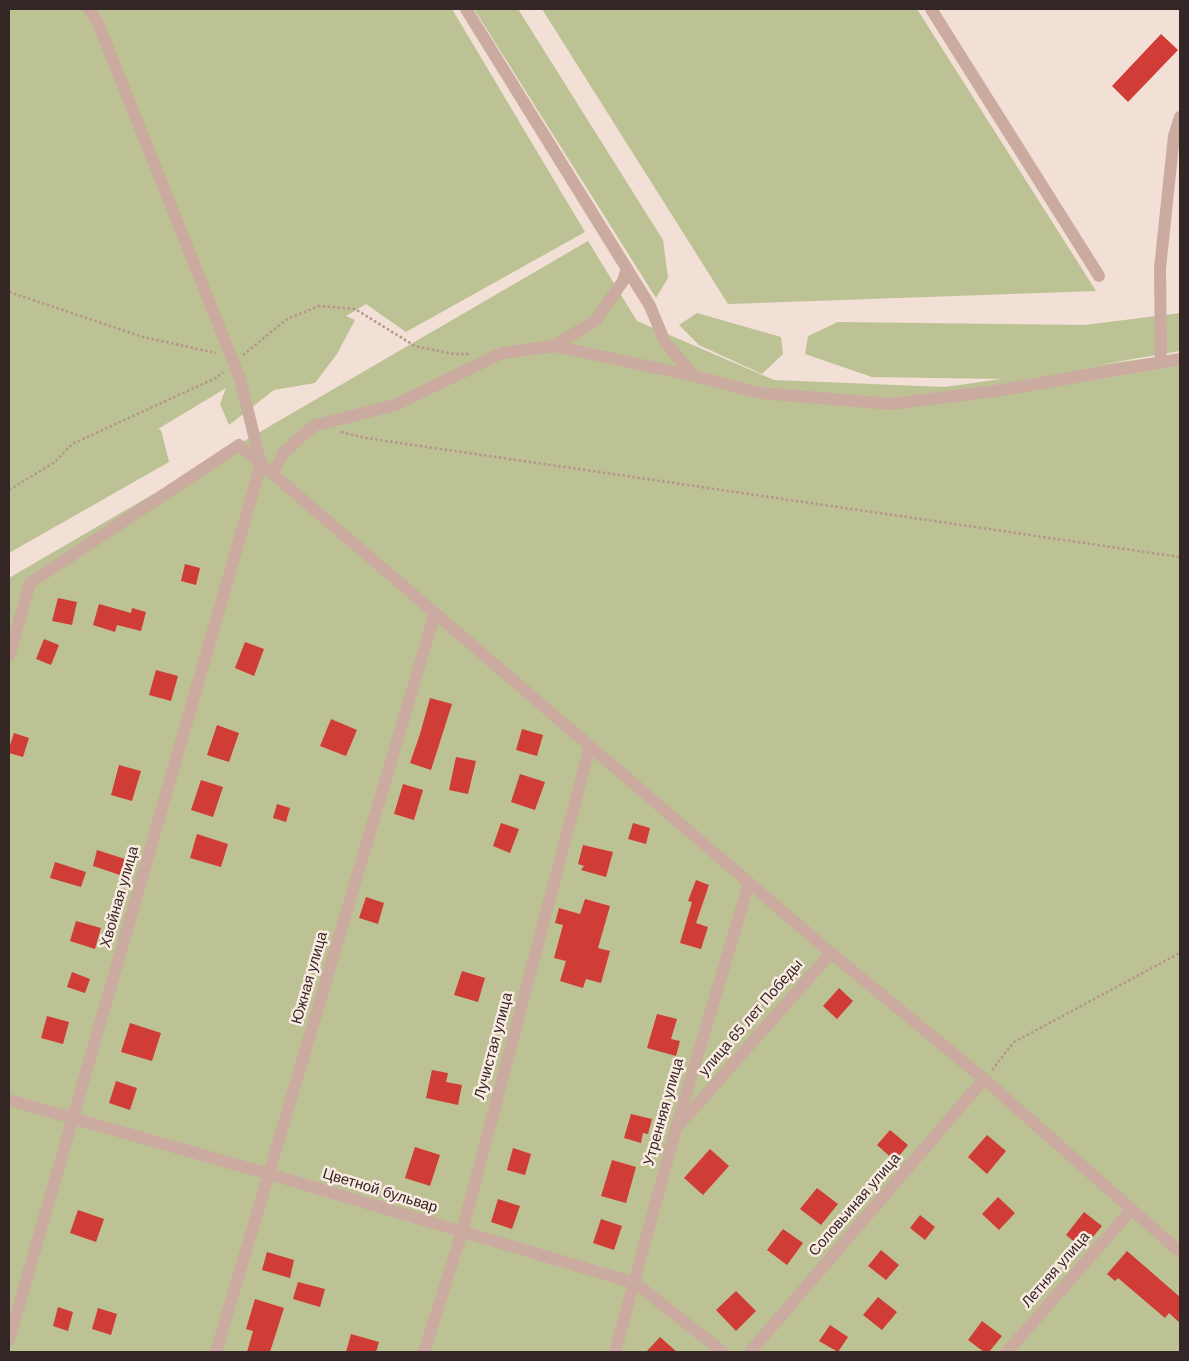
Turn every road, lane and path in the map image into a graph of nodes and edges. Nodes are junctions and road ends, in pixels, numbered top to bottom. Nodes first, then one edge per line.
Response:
1 (89, 9) edge
2 (466, 9) edge
3 (932, 9) edge
4 (1180, 118) edge
5 (627, 270) junction
6 (1098, 276) dead end
7 (9, 292) edge
8 (554, 346) junction
9 (231, 356) junction
10 (1180, 359) edge
11 (1161, 363) junction
12 (694, 376) junction
13 (339, 432) dead end
14 (261, 464) junction
15 (273, 474) junction
16 (1180, 557) edge
17 (434, 613) junction
18 (9, 656) edge
19 (590, 746) junction
20 (749, 883) junction
21 (831, 952) junction
22 (1180, 954) edge
23 (984, 1079) junction
24 (9, 1100) edge
25 (74, 1118) junction
26 (676, 1128) junction
27 (269, 1174) junction
28 (1131, 1210) junction
29 (462, 1232) junction
30 (1180, 1252) edge
31 (635, 1283) junction
32 (9, 1340) edge
33 (216, 1352) edge
34 (424, 1352) edge
35 (615, 1352) edge
36 (723, 1352) edge
37 (750, 1352) edge
38 (1007, 1352) edge

1 - 9 street
2 - 5 street
3 - 6 street
4 - 11 street
5 - 8 street
5 - 12 street
7 - 9 path
8 - 12 street
8 - 15 street
9 - 14 street
10 - 11 street
11 - 12 street
13 - 16 path
14 - 15 street
14 - 18 street
14 - 25 street, Хвойная улица
15 - 17 street
17 - 19 street
17 - 27 street, Южная улица
19 - 20 street
19 - 29 street, Лучистая улица
20 - 21 street
20 - 26 street, Утренняя улица
21 - 23 street
21 - 26 street, улица 65 лет Победы
22 - 23 path
23 - 28 street
23 - 37 street, Соловьиная улица
24 - 25 street, Цветной бульвар
25 - 27 street, Цветной бульвар
25 - 32 street, Хвойная улица
26 - 31 street, Утренняя улица
27 - 29 street, Цветной бульвар
27 - 33 street, Южная улица
28 - 30 street
28 - 38 street, Летняя улица
29 - 31 street, Цветной бульвар
29 - 34 street, Лучистая улица
31 - 35 street, Утренняя улица
31 - 36 street, Цветной бульвар

